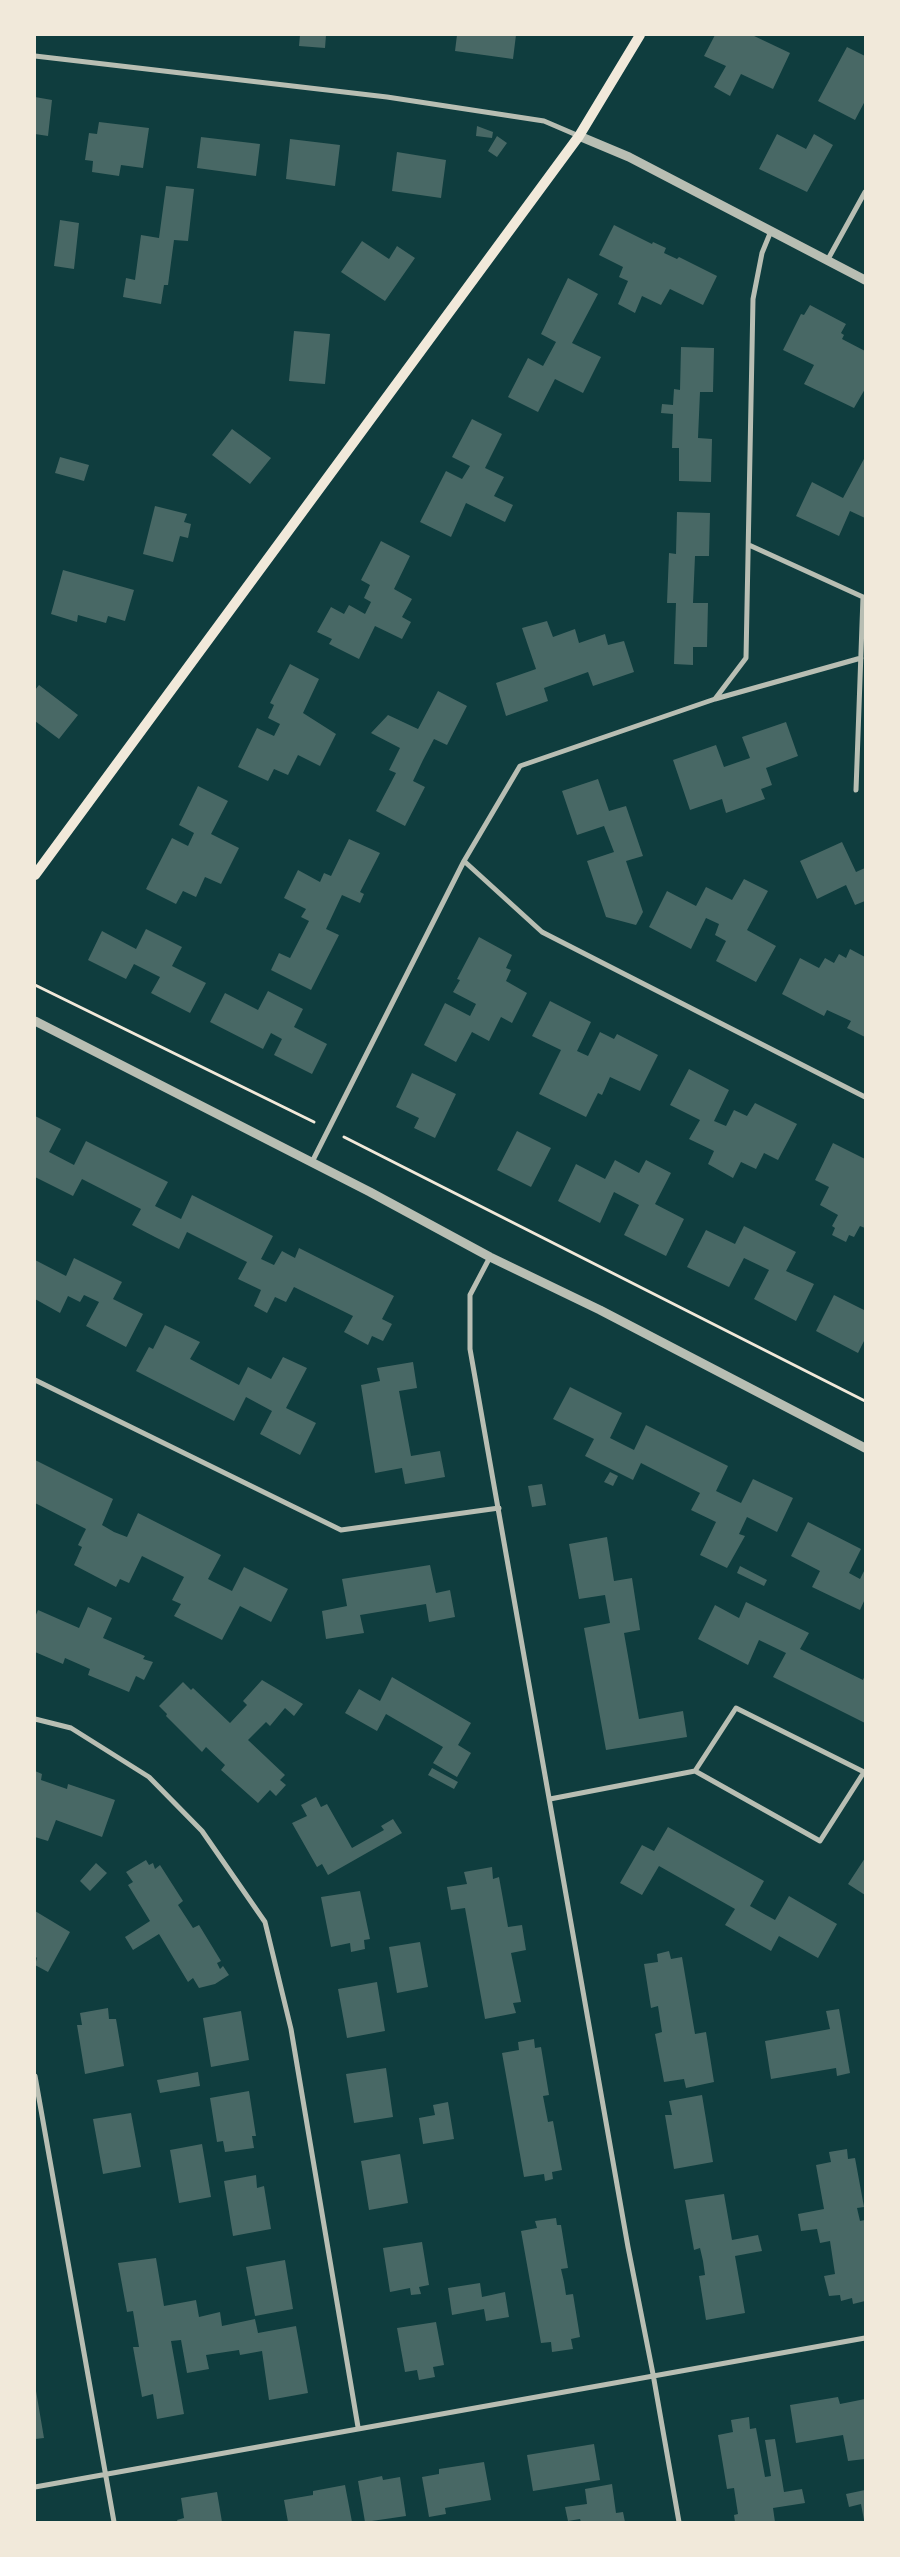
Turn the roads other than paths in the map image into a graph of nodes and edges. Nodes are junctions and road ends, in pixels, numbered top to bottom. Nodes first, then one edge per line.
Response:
1 (640, 35) edge
2 (35, 56) edge
3 (579, 136) junction
4 (865, 192) edge
5 (771, 230) junction
6 (827, 262) junction
7 (865, 280) edge
8 (750, 545) junction
9 (861, 658) junction
10 (716, 699) junction
11 (856, 790) dead end
12 (464, 861) junction
13 (35, 875) edge
14 (35, 1021) edge
15 (865, 1097) edge
16 (312, 1162) junction
17 (490, 1257) junction
18 (35, 1380) edge
19 (865, 1448) edge
20 (499, 1508) junction
21 (35, 1719) edge
22 (695, 1771) junction
23 (550, 1798) junction
24 (35, 2076) edge
25 (865, 2338) edge
26 (653, 2374) junction
27 (358, 2427) junction
28 (106, 2474) junction
29 (35, 2487) edge
30 (114, 2522) edge
31 (678, 2522) edge

1 - 3 main road
2 - 3 street
3 - 5 street
3 - 13 main road
4 - 6 street
5 - 6 street
5 - 8 street
6 - 7 street
8 - 9 street
8 - 10 street
9 - 10 street
9 - 11 street
10 - 12 street
12 - 15 street
12 - 16 street
14 - 16 street
16 - 17 street
17 - 19 street
17 - 20 street
18 - 20 street
20 - 23 street
21 - 27 street
22 - 22 street
22 - 23 street
23 - 26 street
24 - 28 street
25 - 26 street
26 - 27 street
26 - 31 street
27 - 28 street
28 - 29 street
28 - 30 street

